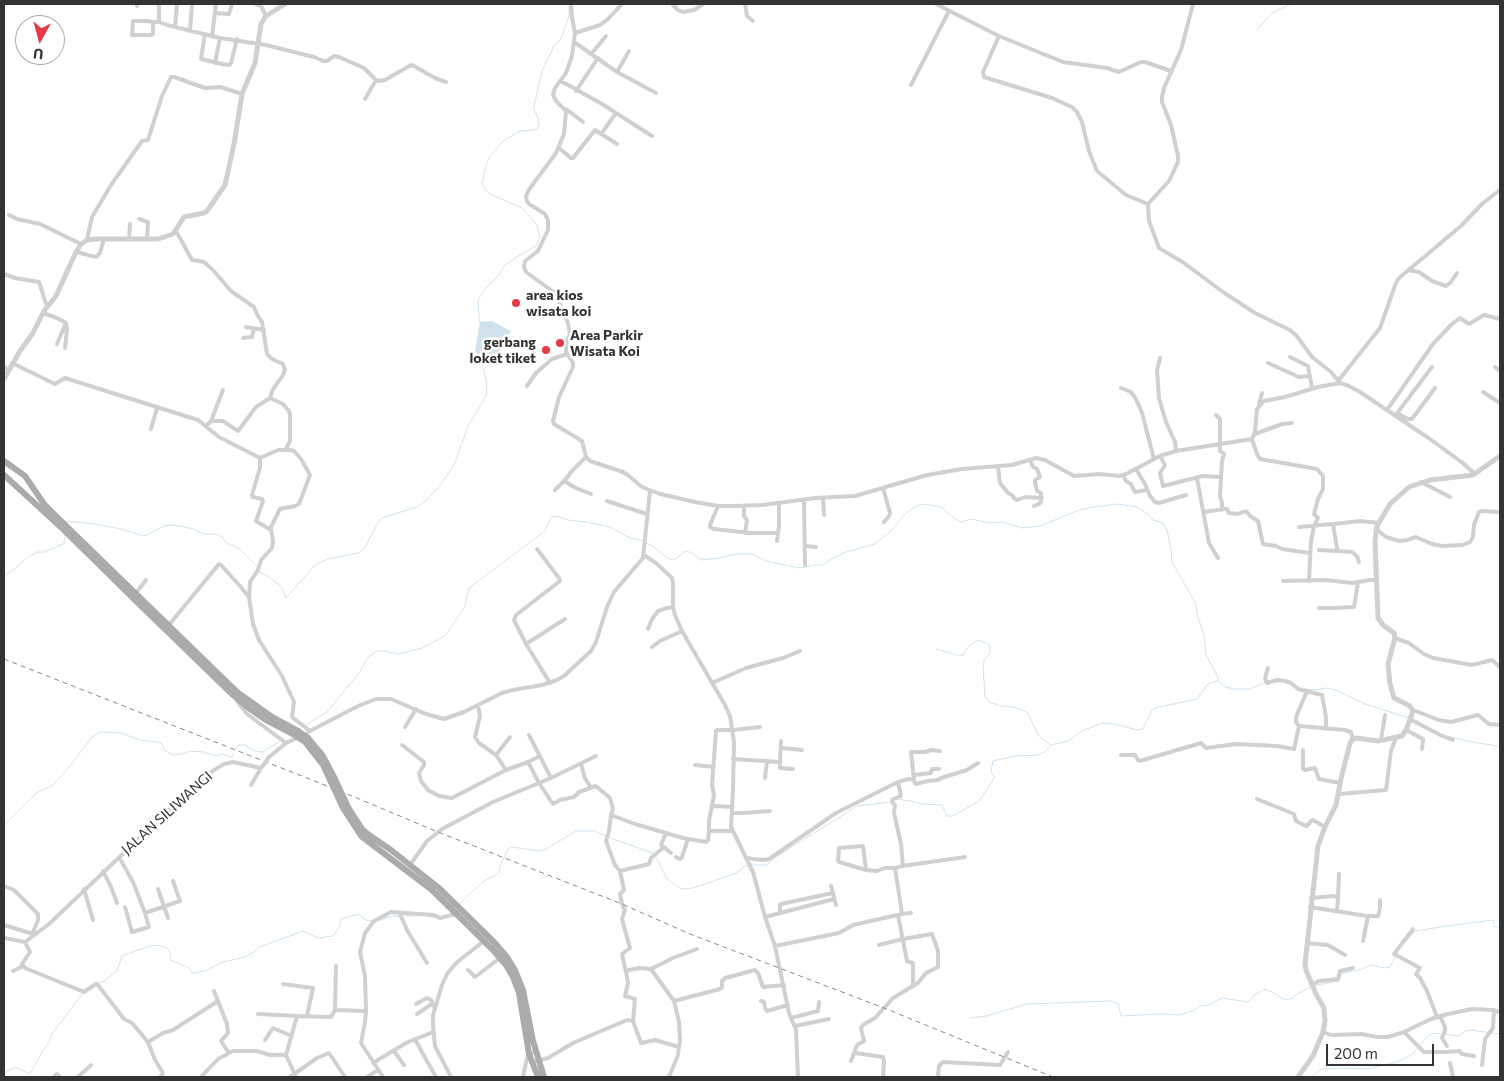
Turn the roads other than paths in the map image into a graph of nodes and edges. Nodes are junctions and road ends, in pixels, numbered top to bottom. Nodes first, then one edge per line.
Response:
1 (159, 4) edge
2 (176, 4) edge
3 (192, 4) edge
4 (216, 4) edge
5 (232, 4) edge
6 (255, 4) edge
7 (285, 4) edge
8 (571, 4) edge
9 (622, 4) edge
10 (672, 4) edge
11 (703, 4) edge
12 (745, 4) edge
13 (936, 4) edge
14 (1194, 4) edge
15 (949, 11) junction
16 (214, 13) junction
17 (266, 16) junction
18 (754, 21) dead end
19 (153, 22) junction
20 (159, 22) junction
21 (175, 27) junction
22 (190, 31) junction
23 (575, 33) junction
24 (205, 34) junction
25 (212, 36) junction
26 (606, 36) dead end
27 (999, 36) junction
28 (220, 38) junction
29 (237, 40) junction
30 (574, 42) junction
31 (258, 44) junction
32 (629, 51) dead end
33 (592, 53) junction
34 (598, 58) junction
35 (215, 63) junction
36 (1171, 71) junction
37 (617, 72) junction
38 (376, 80) junction
39 (561, 81) junction
40 (446, 82) dead end
41 (911, 86) dead end
42 (576, 91) junction
43 (656, 93) dead end
44 (242, 94) junction
45 (365, 99) dead end
46 (566, 109) junction
47 (616, 113) junction
48 (583, 122) dead end
49 (601, 134) junction
50 (652, 136) dead end
51 (617, 144) dead end
52 (559, 148) junction
53 (1500, 190) edge
54 (1148, 204) junction
55 (9, 215) dead end
56 (139, 219) dead end
57 (130, 224) dead end
58 (176, 231) junction
59 (104, 239) junction
60 (129, 239) junction
61 (147, 239) junction
62 (87, 240) junction
63 (81, 244) junction
64 (76, 252) junction
65 (1408, 270) junction
66 (1457, 273) dead end
67 (4, 274) edge
68 (47, 307) junction
69 (43, 313) junction
70 (1500, 319) edge
71 (66, 323) junction
72 (246, 327) dead end
73 (254, 329) junction
74 (264, 330) junction
75 (243, 338) dead end
76 (57, 344) dead end
77 (65, 348) dead end
78 (567, 354) junction
79 (1290, 357) dead end
80 (1160, 358) dead end
81 (12, 363) junction
82 (1268, 363) dead end
83 (1432, 367) dead end
84 (6, 368) edge
85 (1495, 368) dead end
86 (1500, 371) edge
87 (1310, 376) junction
88 (4, 379) edge
89 (1339, 382) junction
90 (527, 386) dead end
91 (1121, 388) dead end
92 (1312, 388) junction
93 (1435, 388) dead end
94 (222, 390) dead end
95 (1484, 392) dead end
96 (1262, 393) dead end
97 (270, 398) junction
98 (1500, 403) edge
99 (1259, 405) junction
100 (157, 408) junction
101 (1387, 410) junction
102 (1216, 415) dead end
103 (1396, 415) junction
104 (211, 421) junction
105 (1292, 424) dead end
106 (206, 426) junction
107 (151, 429) dead end
108 (1253, 436) junction
109 (1219, 445) junction
110 (286, 449) junction
111 (1176, 451) junction
112 (1160, 456) junction
113 (1500, 456) edge
114 (586, 457) junction
115 (260, 458) junction
116 (1154, 459) junction
117 (1030, 460) junction
118 (4, 461) edge
119 (998, 467) junction
120 (1136, 469) junction
121 (1475, 474) junction
122 (4, 475) edge
123 (1123, 475) junction
124 (1221, 477) junction
125 (1197, 478) junction
126 (564, 481) junction
127 (1421, 482) junction
128 (883, 488) junction
129 (556, 490) dead end
130 (650, 490) junction
131 (1146, 490) junction
132 (591, 494) dead end
133 (1186, 495) dead end
134 (1450, 497) dead end
135 (823, 498) junction
136 (1042, 498) junction
137 (804, 500) junction
138 (607, 501) dead end
139 (779, 504) junction
140 (718, 506) junction
141 (744, 506) junction
142 (1034, 506) dead end
143 (1222, 509) junction
144 (1203, 512) junction
145 (1500, 512) edge
146 (647, 514) junction
147 (824, 515) dead end
148 (884, 522) dead end
149 (1379, 523) junction
150 (1333, 524) junction
151 (1314, 526) junction
152 (1299, 527) dead end
153 (271, 530) junction
154 (1376, 530) junction
155 (745, 532) junction
156 (778, 533) junction
157 (777, 541) dead end
158 (805, 546) junction
159 (816, 547) dead end
160 (537, 549) dead end
161 (1319, 550) dead end
162 (1338, 551) junction
163 (1310, 553) junction
164 (644, 555) junction
165 (1218, 558) dead end
166 (98, 560) junction
167 (1359, 562) dead end
168 (805, 565) dead end
169 (146, 580) dead end
170 (1377, 580) junction
171 (1283, 581) dead end
172 (1309, 581) junction
173 (1358, 582) junction
174 (136, 593) junction
175 (249, 597) junction
176 (673, 607) junction
177 (1319, 608) dead end
178 (565, 619) dead end
179 (168, 626) junction
180 (648, 629) dead end
181 (682, 631) junction
182 (1395, 638) junction
183 (526, 644) junction
184 (652, 647) dead end
185 (800, 651) dead end
186 (1500, 667) edge
187 (1268, 668) dead end
188 (550, 683) junction
189 (712, 683) junction
190 (1307, 691) junction
191 (233, 695) junction
192 (478, 705) junction
193 (416, 709) junction
194 (1413, 710) junction
195 (1385, 715) dead end
196 (1410, 719) junction
197 (1500, 725) edge
198 (1299, 726) junction
199 (405, 727) dead end
200 (760, 728) dead end
201 (300, 729) junction
202 (1326, 729) junction
203 (733, 730) junction
204 (1406, 730) junction
205 (529, 735) dead end
206 (510, 736) dead end
207 (308, 737) junction
208 (1396, 738) junction
209 (1353, 739) junction
210 (1382, 740) junction
211 (1453, 740) dead end
212 (781, 741) dead end
213 (286, 743) junction
214 (402, 745) dead end
215 (781, 748) junction
216 (1422, 749) dead end
217 (802, 750) dead end
218 (1303, 750) dead end
219 (940, 751) dead end
220 (496, 755) junction
221 (1121, 755) dead end
222 (540, 756) junction
223 (596, 756) dead end
224 (733, 759) junction
225 (768, 761) junction
226 (528, 762) junction
227 (780, 762) junction
228 (978, 763) dead end
229 (581, 764) junction
230 (695, 764) dead end
231 (714, 766) junction
232 (261, 768) junction
233 (939, 768) dead end
234 (793, 769) dead end
235 (506, 770) junction
236 (551, 778) junction
237 (765, 778) dead end
238 (914, 778) junction
239 (898, 782) junction
240 (539, 783) junction
241 (1340, 783) junction
242 (251, 785) dead end
243 (591, 788) junction
244 (1339, 794) junction
245 (1257, 799) dead end
246 (712, 806) junction
247 (732, 807) junction
248 (346, 808) junction
249 (770, 810) dead end
250 (732, 813) junction
251 (611, 815) junction
252 (1324, 827) junction
253 (709, 831) junction
254 (732, 831) junction
255 (666, 833) junction
256 (688, 839) junction
257 (664, 847) junction
258 (671, 853) dead end
259 (119, 857) junction
260 (676, 857) dead end
261 (965, 857) dead end
262 (746, 858) junction
263 (410, 865) junction
264 (903, 866) junction
265 (895, 868) junction
266 (866, 870) junction
267 (103, 871) junction
268 (620, 871) junction
269 (1339, 874) dead end
270 (173, 881) dead end
271 (4, 886) edge
272 (831, 886) dead end
273 (84, 889) junction
274 (158, 889) dead end
275 (833, 893) junction
276 (1338, 897) junction
277 (1311, 898) junction
278 (834, 899) junction
279 (1380, 900) dead end
280 (180, 901) junction
281 (117, 903) dead end
282 (836, 905) dead end
283 (164, 906) junction
284 (125, 907) dead end
285 (182, 907) dead end
286 (1310, 907) junction
287 (1337, 911) junction
288 (145, 913) junction
289 (780, 913) junction
290 (911, 913) dead end
291 (400, 914) junction
292 (456, 914) junction
293 (900, 914) junction
294 (1368, 916) junction
295 (765, 917) junction
296 (168, 918) dead end
297 (93, 920) dead end
298 (4, 925) edge
299 (1413, 930) dead end
300 (32, 935) junction
301 (4, 938) edge
302 (903, 939) junction
303 (484, 941) junction
304 (1363, 941) dead end
305 (25, 942) junction
306 (1307, 943) junction
307 (775, 946) junction
308 (879, 946) dead end
309 (697, 949) dead end
310 (1345, 954) dead end
311 (500, 958) junction
312 (427, 963) dead end
313 (23, 966) junction
314 (336, 966) dead end
315 (1353, 968) dead end
316 (651, 969) junction
317 (468, 970) dead end
318 (13, 971) dead end
319 (626, 972) junction
320 (283, 984) dead end
321 (784, 984) junction
322 (913, 985) junction
323 (1312, 985) junction
324 (214, 991) dead end
325 (218, 1001) junction
326 (674, 1001) junction
327 (761, 1001) dead end
328 (819, 1002) dead end
329 (416, 1004) dead end
330 (788, 1005) junction
331 (434, 1006) junction
332 (335, 1010) junction
333 (1494, 1010) junction
334 (366, 1011) junction
335 (1500, 1012) edge
336 (258, 1014) dead end
337 (418, 1014) dead end
338 (297, 1016) junction
339 (308, 1016) junction
340 (1438, 1016) junction
341 (791, 1018) junction
342 (829, 1019) dead end
343 (633, 1021) junction
344 (795, 1026) junction
345 (433, 1032) junction
346 (1323, 1032) junction
347 (1404, 1032) junction
348 (292, 1036) junction
349 (415, 1039) junction
350 (265, 1040) dead end
351 (148, 1042) junction
352 (1447, 1046) dead end
353 (679, 1047) junction
354 (394, 1051) junction
355 (1008, 1052) dead end
356 (229, 1053) junction
357 (532, 1053) junction
358 (854, 1053) junction
359 (286, 1055) junction
360 (1474, 1056) dead end
361 (535, 1061) junction
362 (852, 1061) dead end
363 (373, 1063) junction
364 (1450, 1063) dead end
365 (91, 1065) dead end
366 (404, 1065) dead end
367 (1482, 1065) dead end
368 (378, 1070) junction
369 (54, 1077) edge
370 (60, 1077) edge
371 (78, 1077) edge
372 (160, 1077) edge
373 (201, 1077) edge
374 (294, 1077) edge
375 (345, 1077) edge
376 (367, 1077) edge
377 (383, 1077) edge
378 (436, 1077) edge
379 (451, 1077) edge
380 (524, 1077) edge
381 (538, 1077) edge
382 (544, 1077) edge
383 (669, 1077) edge
384 (798, 1077) edge
385 (883, 1077) edge
386 (938, 1077) edge
387 (1298, 1077) edge
388 (1453, 1077) edge

1 - 20 street
2 - 21 street
3 - 22 street
4 - 16 street
5 - 16 street
6 - 17 street
7 - 17 street
8 - 23 street
9 - 23 street
10 - 11 street
12 - 18 street
13 - 15 street
14 - 36 street
15 - 27 street
15 - 41 street
16 - 25 street
17 - 31 street
19 - 19 street
19 - 20 street
20 - 21 street
21 - 22 street
22 - 24 street
23 - 30 street
24 - 25 street
24 - 35 street
25 - 28 street
26 - 33 street
27 - 36 street
27 - 54 street
28 - 29 street
28 - 35 street
29 - 31 street
29 - 35 street
30 - 33 street
30 - 39 street
31 - 38 street
31 - 44 street
32 - 37 street
33 - 34 street
34 - 37 street
34 - 42 street
36 - 54 street
37 - 43 street
38 - 40 street
38 - 45 street
39 - 42 street
39 - 46 street
42 - 47 street
44 - 58 street
44 - 62 street
46 - 48 street
46 - 52 street
47 - 49 street
47 - 50 street
49 - 51 street
49 - 52 street
52 - 78 street
53 - 65 street
54 - 89 street
55 - 63 street
56 - 61 street
57 - 60 street
58 - 61 street
58 - 74 street
59 - 60 street
59 - 62 street
59 - 64 street
60 - 61 street
62 - 63 street
63 - 64 street
64 - 68 street
65 - 66 street
65 - 89 street
67 - 68 street
68 - 69 street
69 - 71 street
69 - 81 street
70 - 101 street
71 - 76 street
71 - 77 street
72 - 73 street
73 - 74 street
73 - 75 street
74 - 97 street
78 - 90 street
78 - 114 street
79 - 87 street
80 - 111 street
81 - 84 street
81 - 100 street
82 - 87 street
83 - 103 street
84 - 88 street
85 - 86 street
87 - 92 street
89 - 92 street
89 - 101 street
91 - 116 street
92 - 99 street
93 - 103 street
94 - 104 street
95 - 98 street
96 - 99 street
97 - 104 street
97 - 110 street
99 - 108 street
100 - 106 street
100 - 107 street
101 - 103 street
102 - 109 street
103 - 121 street
104 - 106 street
105 - 108 street
106 - 115 street
108 - 109 street
108 - 151 street
109 - 111 street
109 - 124 street
110 - 115 street
110 - 153 street
111 - 112 street
112 - 116 street
112 - 125 street
113 - 121 street
114 - 126 street
114 - 130 street
115 - 153 street
116 - 120 street
117 - 119 street
117 - 123 street
117 - 136 street
118 - 166 main road
119 - 128 street
119 - 136 street
120 - 123 street
120 - 131 street
121 - 127 street
122 - 166 main road
123 - 131 street
124 - 125 street
124 - 143 street
125 - 144 street
126 - 129 street
126 - 132 street
127 - 134 street
127 - 149 street
128 - 135 street
128 - 148 street
130 - 140 street
130 - 146 street
131 - 133 street
135 - 137 street
135 - 147 street
136 - 142 street
137 - 139 street
137 - 158 street
138 - 146 street
139 - 141 street
139 - 156 street
140 - 141 street
140 - 155 street
141 - 155 street
143 - 144 street
143 - 163 street
144 - 165 street
145 - 154 street
146 - 164 street
149 - 150 street
149 - 154 street
150 - 151 street
150 - 162 street
151 - 152 street
151 - 163 street
153 - 175 street
154 - 170 street
155 - 156 street
156 - 157 street
158 - 159 street
158 - 168 street
160 - 183 street
161 - 162 street
162 - 167 street
163 - 172 street
164 - 176 street
164 - 188 street
166 - 174 main road
166 - 191 main road
169 - 174 street
170 - 173 street
170 - 182 street
171 - 172 street
172 - 173 street
173 - 177 street
174 - 179 main road
175 - 179 street
175 - 201 street
176 - 180 street
176 - 181 street
178 - 183 street
179 - 201 main road
181 - 184 street
181 - 189 street
182 - 186 street
182 - 194 street
183 - 188 street
185 - 189 street
187 - 190 street
188 - 192 street
189 - 203 street
190 - 198 street
190 - 202 street
191 - 201 main road
191 - 213 street
192 - 193 street
192 - 220 street
193 - 199 street
193 - 207 street
194 - 196 street
194 - 197 street
195 - 210 street
196 - 204 street
196 - 211 street
198 - 202 street
198 - 221 street
200 - 203 street
201 - 207 main road, bridge
201 - 207 street
202 - 209 street
203 - 224 street
203 - 231 street
204 - 208 street
204 - 216 street
205 - 222 street
206 - 220 street
207 - 213 street
207 - 248 main road, bridge
208 - 210 street
208 - 244 street
209 - 210 street
209 - 241 street
212 - 215 street
213 - 232 street
214 - 235 street
215 - 217 street
215 - 227 street
218 - 241 street
219 - 238 street
220 - 235 street
222 - 226 street
222 - 236 street
223 - 229 street
224 - 225 street
224 - 247 street
225 - 227 street
225 - 237 street
226 - 235 street
226 - 240 street
227 - 234 street
228 - 238 street
229 - 236 street
229 - 243 street
230 - 231 street
231 - 246 street
232 - 242 street
232 - 259 street, JALAN SILIWANGI
233 - 238 street
236 - 240 street
238 - 239 street
239 - 262 street
239 - 264 street
240 - 243 street
240 - 263 street
241 - 244 street
243 - 251 street
244 - 252 street
245 - 252 street
246 - 247 street
246 - 253 street
247 - 250 street
248 - 263 main road
248 - 292 main road
249 - 250 street
250 - 254 street
251 - 255 street
251 - 268 street
252 - 277 street
253 - 254 street
253 - 256 street
254 - 262 street
255 - 256 street
255 - 257 street
256 - 260 street
257 - 258 street
257 - 268 street
259 - 267 street, JALAN SILIWANGI
259 - 288 street
261 - 264 street
262 - 295 street
263 - 357 main road
264 - 265 street
265 - 266 street
265 - 293 street
266 - 266 street
267 - 273 street, JALAN SILIWANGI
267 - 281 street
268 - 319 street
269 - 276 street
270 - 280 street
271 - 300 street
272 - 275 street
273 - 297 street
273 - 300 street, JALAN SILIWANGI
274 - 283 street
275 - 278 street
275 - 289 street
276 - 277 street
276 - 287 street
277 - 286 street
278 - 282 street
278 - 289 street
279 - 294 street
280 - 283 street
280 - 285 street
283 - 288 street
283 - 296 street
284 - 288 street
286 - 287 street
286 - 306 street
287 - 294 street
289 - 295 street
290 - 293 street
291 - 292 street
291 - 312 street
291 - 334 street
292 - 303 main road
293 - 302 street
293 - 307 street
294 - 304 street
295 - 307 street
298 - 300 street
299 - 340 street
300 - 305 street, JALAN SILIWANGI
301 - 305 street
302 - 308 street
302 - 322 street
302 - 322 street
303 - 311 main road
303 - 331 street
305 - 313 street
306 - 310 street
306 - 323 street
307 - 321 street
309 - 316 street
311 - 317 street
311 - 357 main road
313 - 318 street
313 - 351 street
314 - 332 street
315 - 323 street
316 - 319 street
316 - 326 street
319 - 343 street
320 - 339 street
321 - 326 street
321 - 330 street
322 - 358 street
323 - 346 street
324 - 325 street
325 - 351 street
325 - 356 street
326 - 353 street
327 - 330 street
328 - 341 street
329 - 331 street
330 - 341 street
331 - 337 street
331 - 345 street
332 - 334 street
332 - 339 street
333 - 335 street
333 - 340 street
333 - 367 street
334 - 363 street
336 - 338 street
338 - 339 street
338 - 348 street
340 - 347 street
340 - 352 street
341 - 344 street
342 - 344 street
343 - 353 street
343 - 361 street
344 - 384 street
345 - 349 street
345 - 379 street
346 - 347 street
346 - 387 street
347 - 360 street
348 - 350 street
348 - 359 street
349 - 354 street
349 - 378 street
351 - 372 street
353 - 383 street
354 - 363 street
354 - 366 street
355 - 386 street
356 - 359 street
356 - 373 street
357 - 361 main road
357 - 380 street
358 - 362 street
358 - 385 street
359 - 374 street
361 - 381 main road
361 - 382 main road
363 - 368 street
364 - 388 street
365 - 371 street
368 - 376 street
368 - 377 street
369 - 370 street
374 - 375 street

